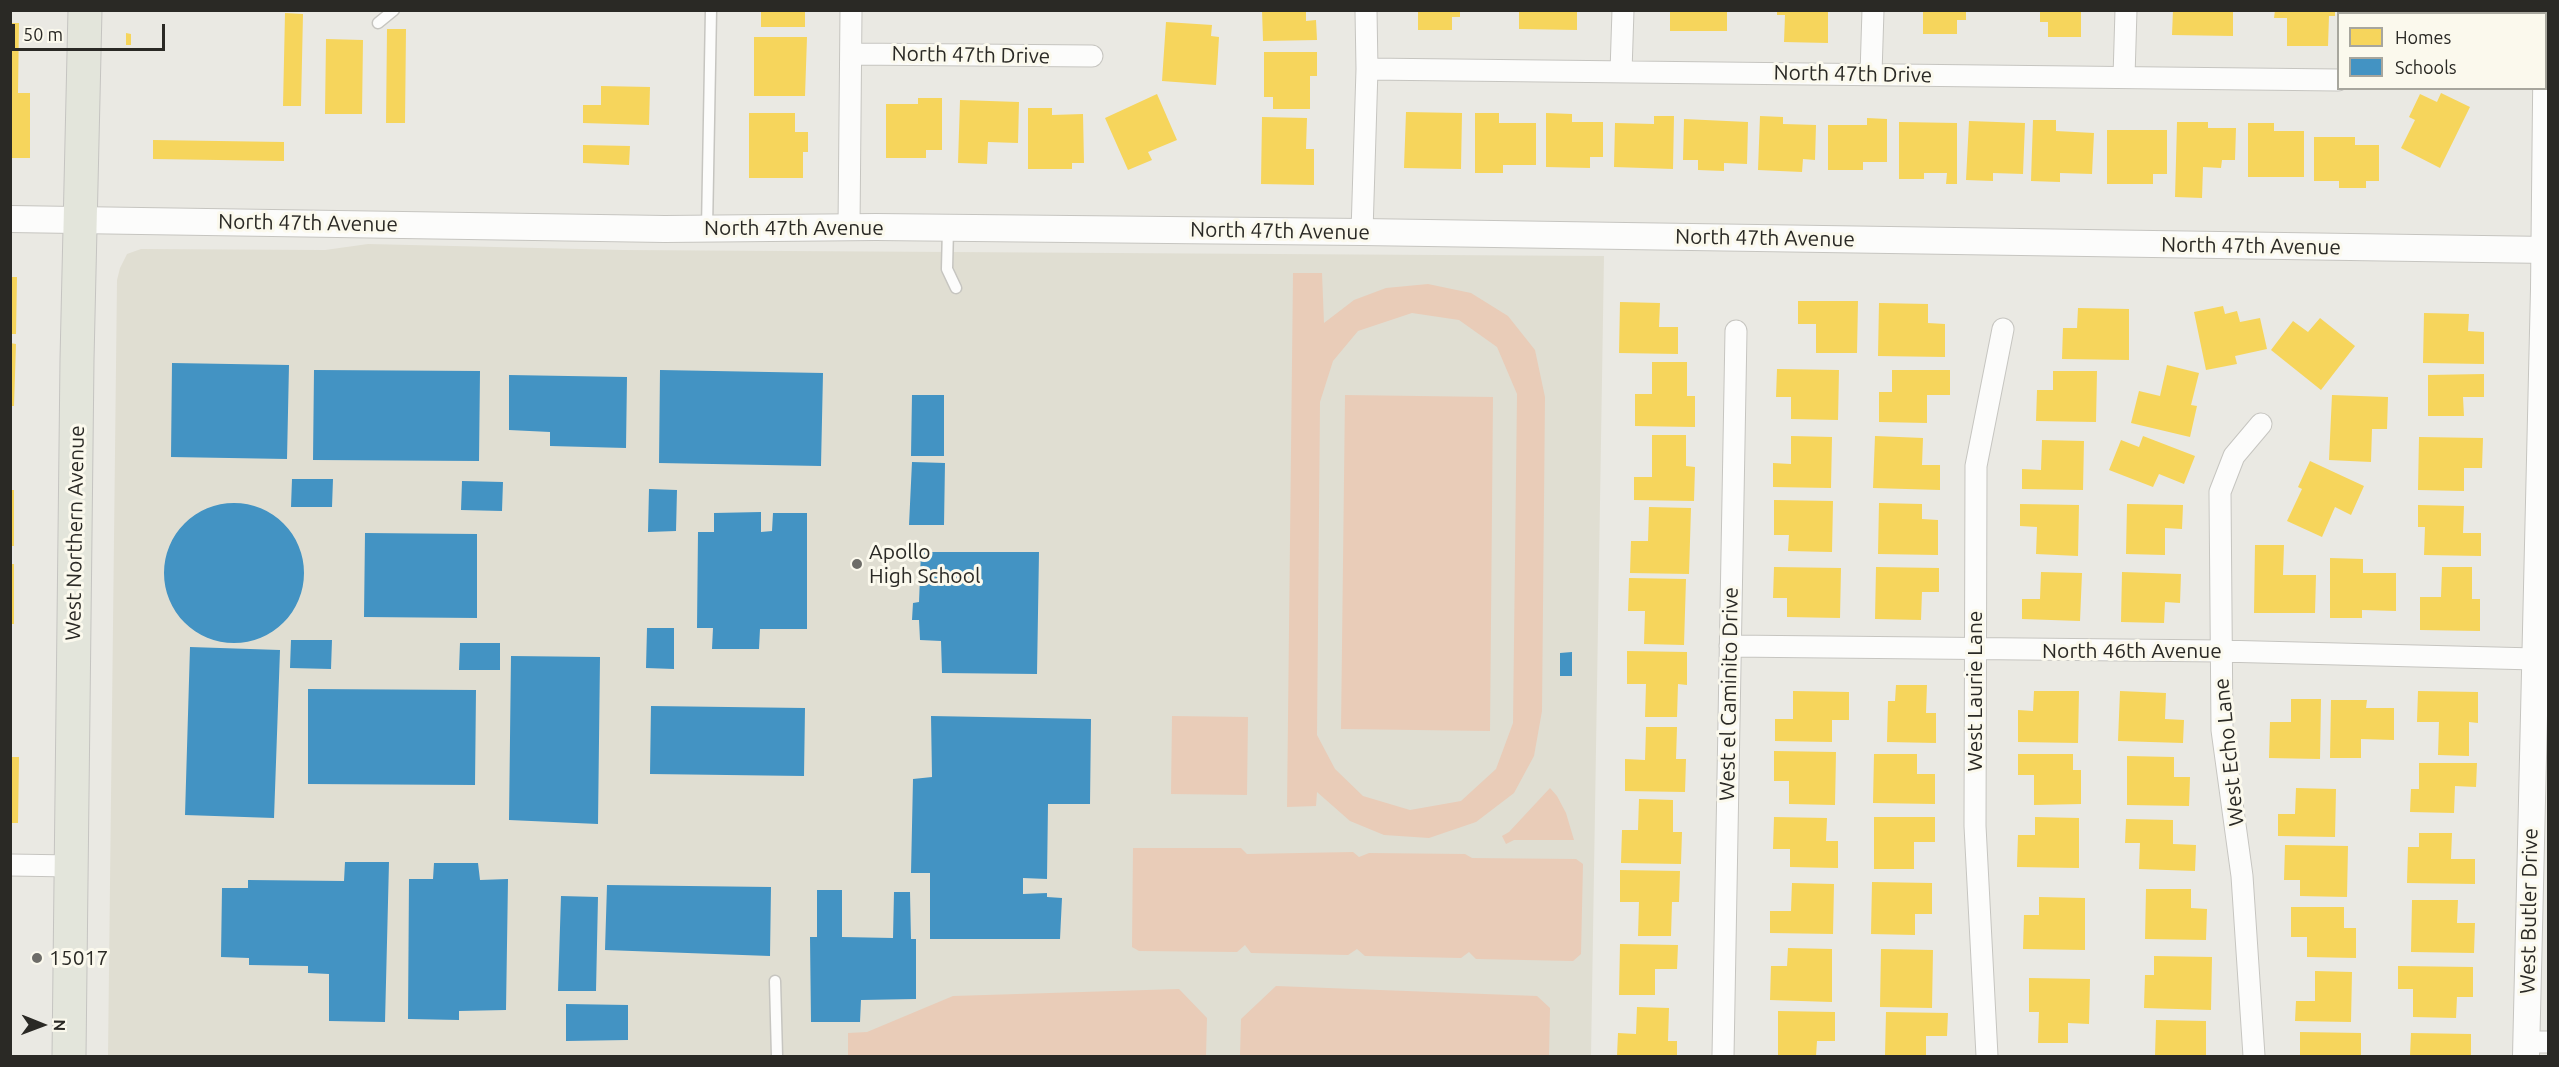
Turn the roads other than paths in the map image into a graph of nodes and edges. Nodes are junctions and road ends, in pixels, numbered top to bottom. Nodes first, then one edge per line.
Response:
1 (85, 10) edge
2 (394, 10) edge
3 (711, 10) edge
4 (851, 10) edge
5 (1366, 10) edge
6 (1623, 10) edge
7 (1873, 10) edge
8 (2126, 10) edge
9 (378, 22) dead end
10 (851, 54) junction
11 (1092, 56) dead end
12 (1367, 69) junction
13 (1621, 72) junction
14 (1872, 75) junction
15 (2124, 77) junction
16 (2337, 80) edge
17 (2547, 90) edge
18 (10, 219) edge
19 (80, 220) junction
20 (849, 228) junction
21 (948, 228) junction
22 (707, 229) junction
23 (1362, 232) junction
24 (2546, 250) edge
25 (956, 288) dead end
26 (2003, 328) dead end
27 (1736, 331) dead end
28 (2261, 424) dead end
29 (1730, 646) junction
30 (1974, 650) junction
31 (2220, 651) junction
32 (2535, 659) junction
33 (10, 865) edge
34 (72, 866) junction
35 (776, 981) dead end
36 (2534, 1047) edge
37 (69, 1056) edge
38 (777, 1056) edge
39 (1723, 1056) edge
40 (1987, 1056) edge
41 (2254, 1056) edge

1 - 19 main road, West Northern Avenue
2 - 9 lane
3 - 22 lane
4 - 10 street
5 - 12 street
6 - 13 street
7 - 14 street
8 - 15 street
10 - 11 street, North 47th Drive
10 - 20 street
12 - 13 street, North 47th Drive
12 - 23 street
13 - 14 street, North 47th Drive
14 - 15 street, North 47th Drive
15 - 16 street, North 47th Drive
17 - 24 street, West Butler Drive
18 - 19 street, North 47th Avenue
19 - 22 street, North 47th Avenue
19 - 34 main road, West Northern Avenue
20 - 21 street, North 47th Avenue
20 - 22 street, North 47th Avenue
21 - 23 street, North 47th Avenue
21 - 25 lane
23 - 24 street, North 47th Avenue
24 - 32 street, West Butler Drive
26 - 30 street, West Laurie Lane
27 - 29 street, West el Caminito Drive
28 - 31 street, West Echo Lane
29 - 30 street, North 46th Avenue
29 - 39 street, West el Caminito Drive
30 - 31 street, North 46th Avenue
30 - 40 street, West Laurie Lane
31 - 32 street, North 46th Avenue
31 - 41 street, West Echo Lane
32 - 36 street, West Butler Drive
33 - 34 street
34 - 37 main road, West Northern Avenue
35 - 38 lane

